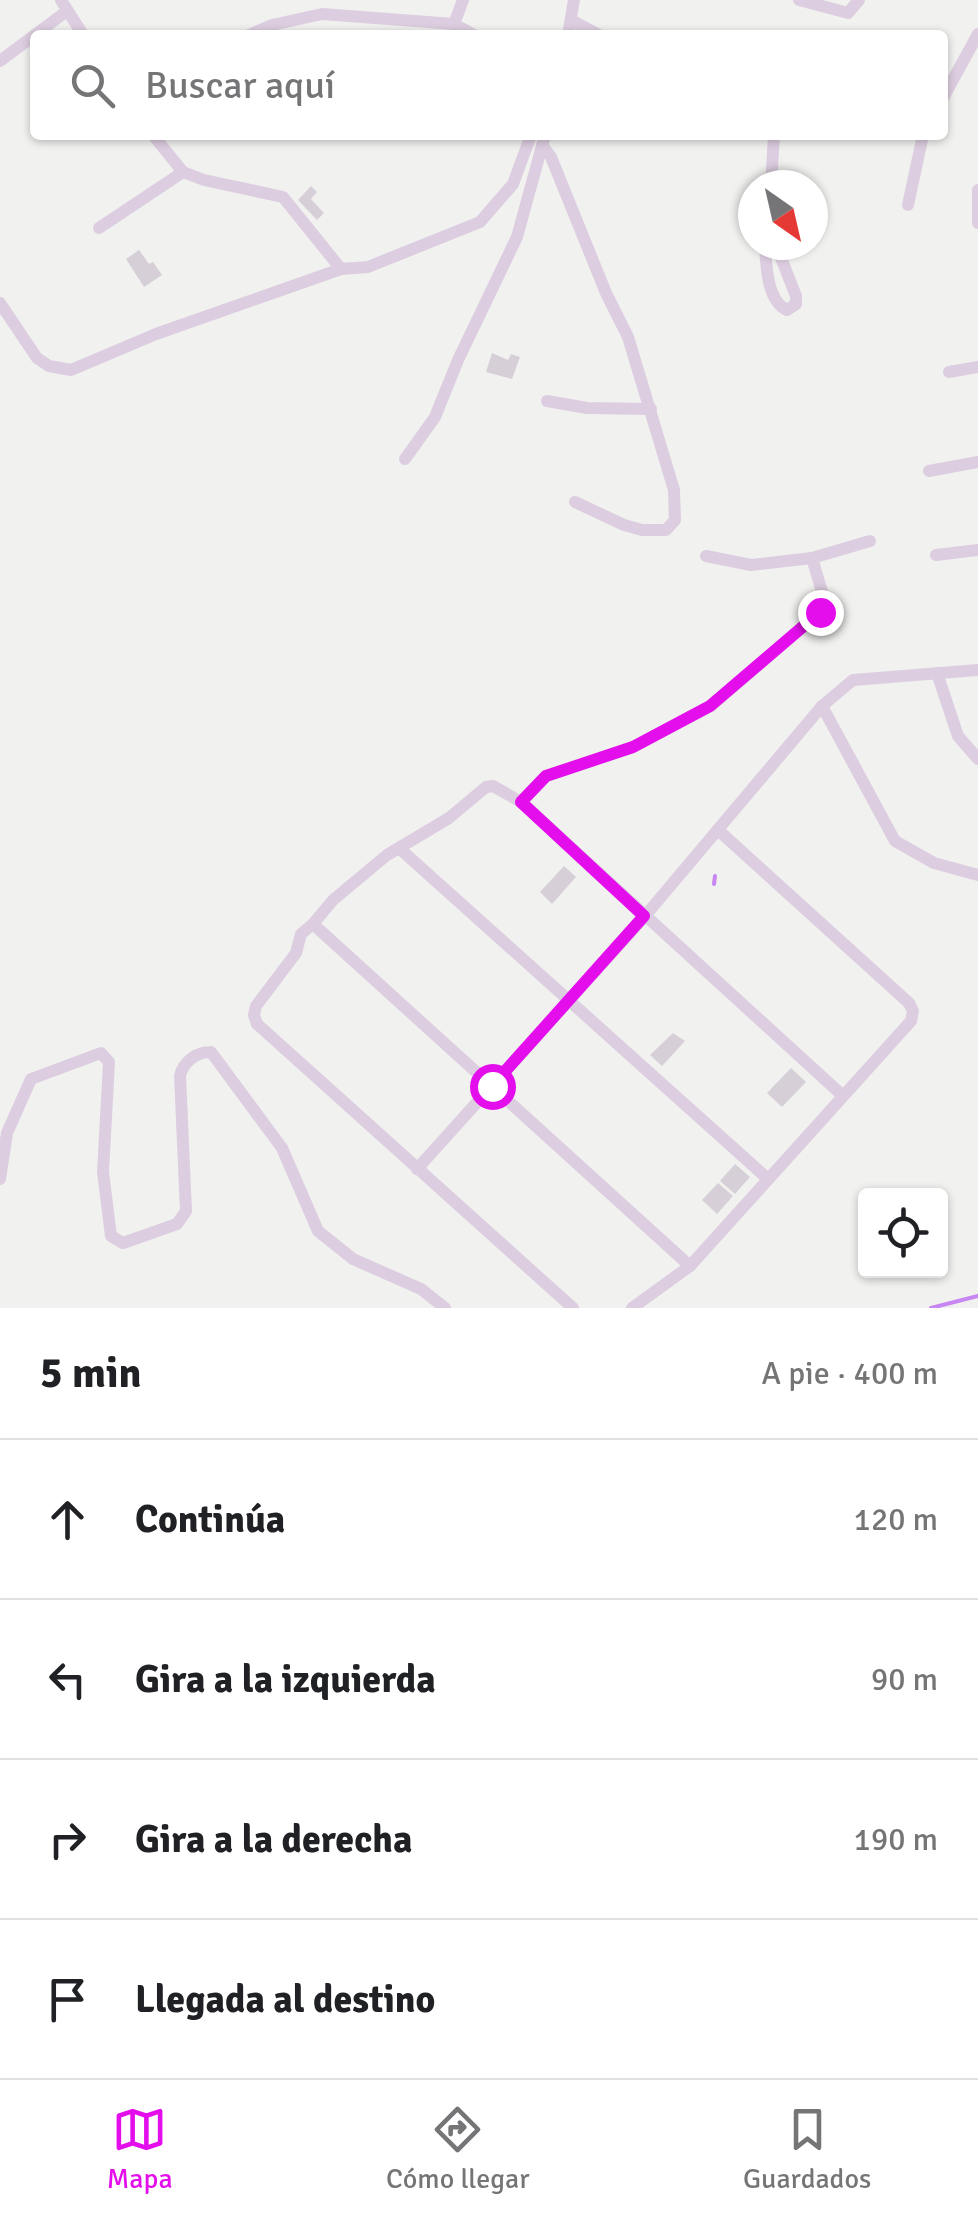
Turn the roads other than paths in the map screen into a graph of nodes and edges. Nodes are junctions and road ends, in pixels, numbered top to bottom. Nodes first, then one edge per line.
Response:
1 (332, 0) edge
2 (464, 0) edge
3 (574, 0) edge
4 (799, 0) edge
5 (859, 0) edge
6 (64, 5) edge
7 (322, 14) junction
8 (454, 24) junction
9 (570, 28) edge
10 (35, 30) edge
11 (80, 30) edge
12 (262, 30) edge
13 (465, 30) edge
14 (30, 34) edge
15 (978, 34) edge
16 (0, 60) edge
17 (948, 89) edge
18 (157, 140) edge
19 (528, 140) edge
20 (543, 140) edge
21 (774, 140) edge
22 (922, 140) edge
23 (771, 170) edge
24 (183, 172) junction
25 (978, 190) edge
26 (908, 205) dead end
27 (978, 223) edge
28 (99, 228) dead end
29 (767, 260) edge
30 (782, 260) edge
31 (342, 269) junction
32 (0, 303) edge
33 (978, 367) edge
34 (949, 372) dead end
35 (547, 401) dead end
36 (650, 409) junction
37 (405, 459) dead end
38 (978, 462) edge
39 (929, 471) dead end
40 (575, 502) dead end
41 (870, 541) dead end
42 (978, 550) edge
43 (936, 555) dead end
44 (706, 556) dead end
45 (812, 558) junction
46 (978, 670) edge
47 (937, 673) junction
48 (822, 706) junction
49 (978, 759) edge
50 (521, 802) junction
51 (718, 830) junction
52 (399, 848) junction
53 (978, 875) edge
54 (644, 916) junction
55 (313, 924) junction
56 (569, 1000) junction
57 (492, 1086) junction
58 (842, 1095) junction
59 (418, 1168) junction
60 (0, 1179) edge
61 (768, 1179) junction
62 (690, 1266) junction
63 (445, 1308) edge
64 (573, 1308) edge
65 (632, 1308) edge

1 - 7 street
2 - 8 street
3 - 9 street
4 - 5 street
6 - 10 street
6 - 11 street
7 - 8 street
7 - 12 street
8 - 13 street
14 - 16 street
15 - 17 street
18 - 24 street
19 - 31 street
20 - 36 street
20 - 37 street
21 - 23 street
22 - 26 street
24 - 28 street
24 - 31 street
25 - 27 street
29 - 30 street
31 - 32 street
33 - 34 street
35 - 36 street
36 - 40 street
38 - 39 street
41 - 45 street
42 - 43 street
44 - 45 street
45 - 50 street
46 - 47 street
47 - 48 street
47 - 49 street
48 - 51 street
48 - 53 street
50 - 52 street
50 - 54 street
51 - 54 street
51 - 58 street
52 - 55 street
52 - 56 street
54 - 56 street
54 - 58 street
55 - 57 street
55 - 59 street
56 - 57 street
56 - 61 street
57 - 59 street
57 - 62 street
58 - 61 street
59 - 64 street
60 - 63 street
61 - 62 street
62 - 65 street

